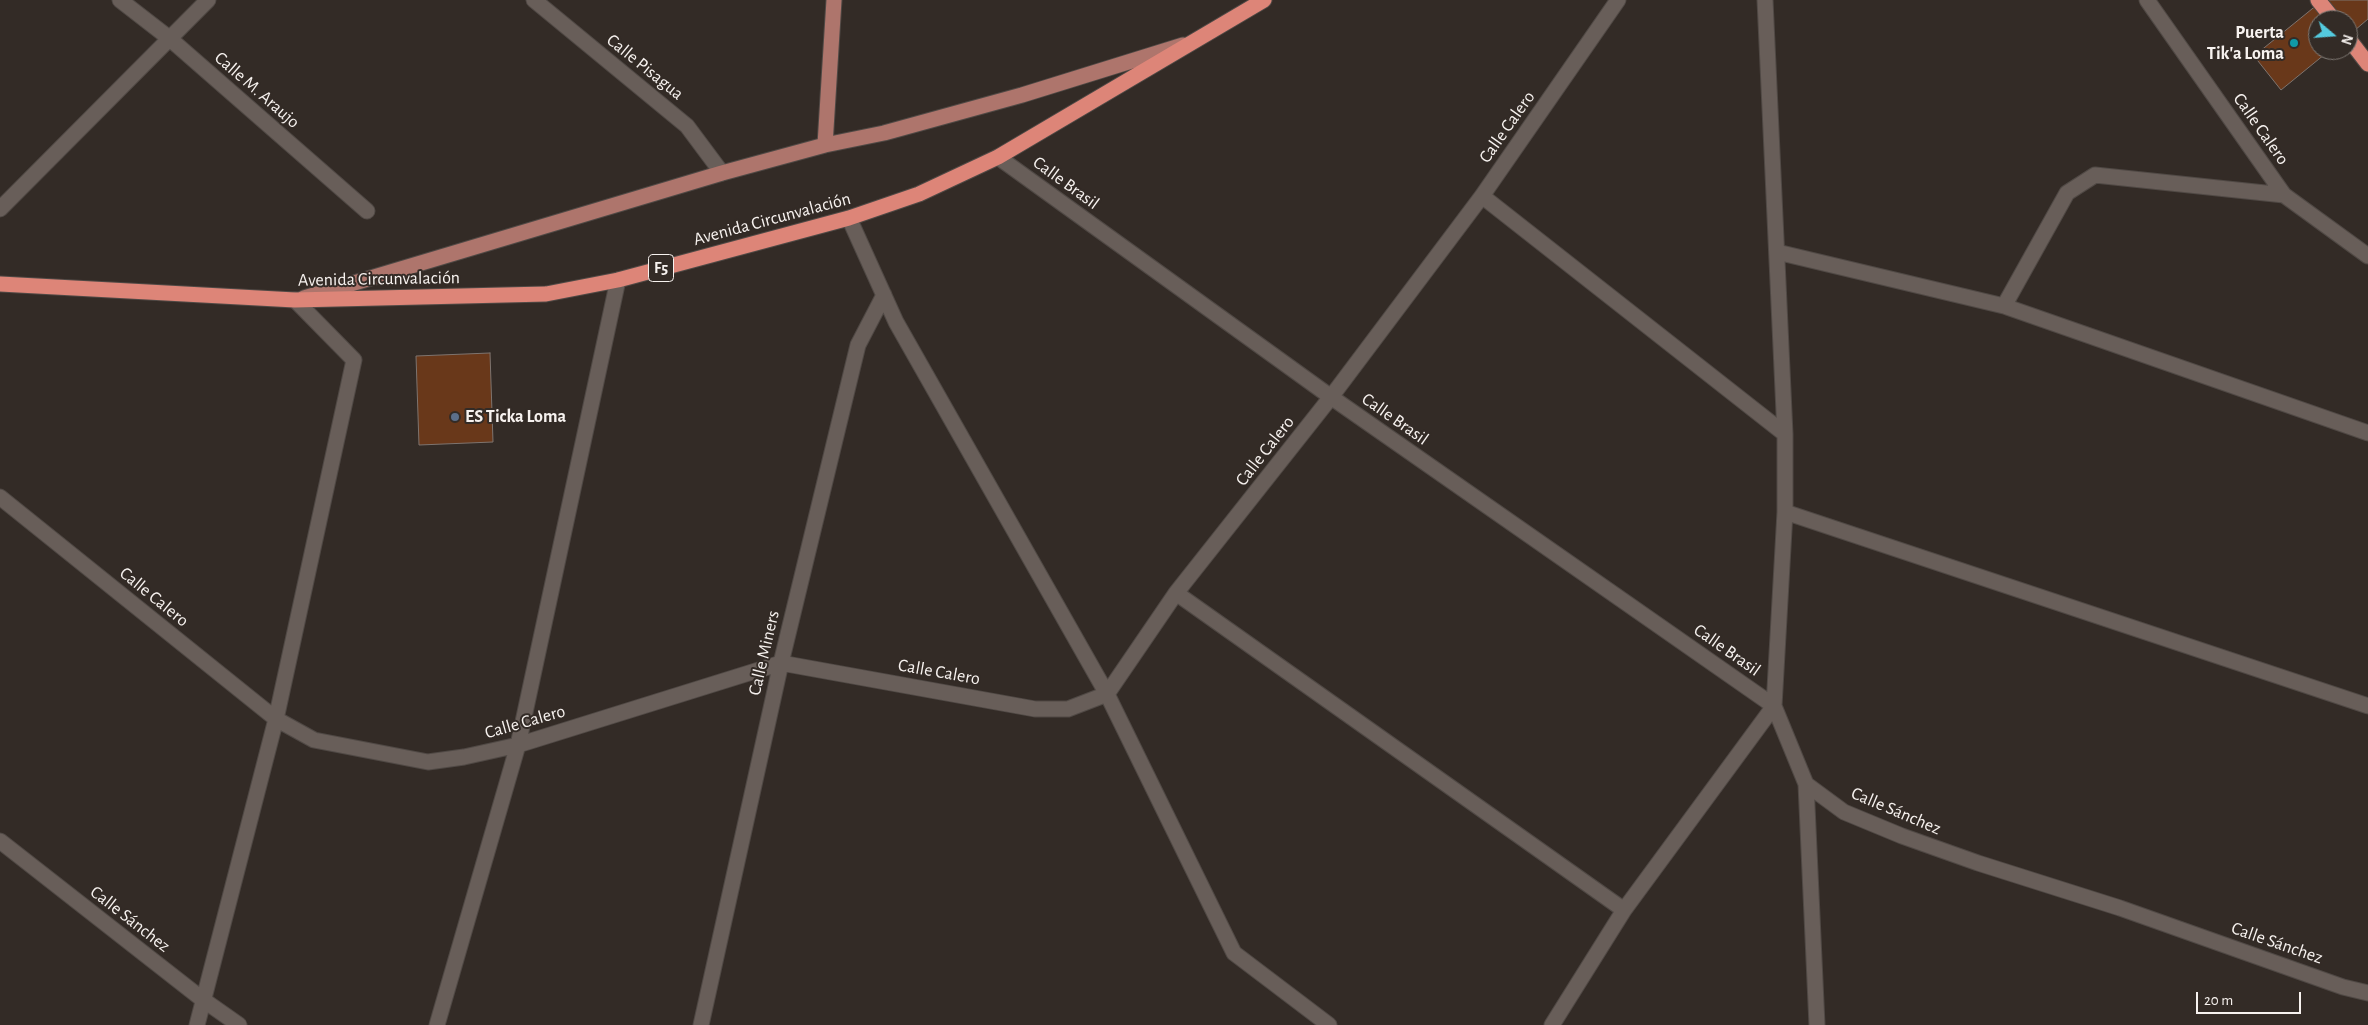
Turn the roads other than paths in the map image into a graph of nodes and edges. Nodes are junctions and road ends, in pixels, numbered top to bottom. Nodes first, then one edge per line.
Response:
1 (120, 0) edge
2 (208, 0) edge
3 (534, 0) edge
4 (834, 0) edge
5 (1264, 0) edge
6 (1618, 0) edge
7 (1765, 0) edge
8 (2147, 0) edge
9 (2318, 0) edge
10 (2326, 10) edge
11 (169, 38) junction
12 (1192, 42) junction
13 (2358, 51) edge
14 (2368, 64) edge
15 (825, 145) junction
16 (998, 157) junction
17 (722, 173) junction
18 (2284, 195) junction
19 (1482, 196) junction
20 (0, 209) edge
21 (367, 211) dead end
22 (849, 218) junction
23 (1776, 252) junction
24 (2368, 256) edge
25 (618, 280) junction
26 (0, 284) edge
27 (884, 295) junction
28 (295, 300) junction
29 (2004, 306) junction
30 (1331, 397) junction
31 (2368, 433) edge
32 (1785, 434) junction
33 (0, 497) edge
34 (1785, 512) junction
35 (1176, 594) junction
36 (781, 663) junction
37 (1107, 694) junction
38 (1774, 706) junction
39 (2368, 706) edge
40 (276, 719) junction
41 (518, 745) junction
42 (1806, 784) junction
43 (0, 841) edge
44 (1624, 910) junction
45 (2368, 993) edge
46 (202, 999) junction
47 (197, 1025) edge
48 (239, 1025) edge
49 (437, 1025) edge
50 (701, 1025) edge
51 (1329, 1025) edge
52 (1552, 1025) edge
53 (1818, 1025) edge

1 - 11 street, Calle M. Araujo
2 - 11 street
3 - 17 street, Calle Pisagua
4 - 15 main road
5 - 12 highway, Avenida Circunvalación / F5
6 - 19 street, Calle Calero
7 - 23 street
8 - 18 street, Calle Calero
9 - 10 highway
11 - 20 street
11 - 21 street, Calle M. Araujo
12 - 15 main road
12 - 16 highway, Avenida Circunvalación / F5
13 - 14 highway
15 - 17 main road
16 - 22 highway, Avenida Circunvalación / F5
16 - 30 street, Calle Brasil
17 - 28 main road
18 - 24 street, Calle Calero
18 - 29 street
19 - 30 street, Calle Calero
19 - 32 street
22 - 25 highway, Avenida Circunvalación / F5
22 - 27 street
23 - 29 street
23 - 32 street
25 - 28 highway, Avenida Circunvalación / F5
25 - 41 street
26 - 28 highway, Avenida Circunvalación / F5
27 - 36 street, Calle Miners
27 - 37 street
28 - 40 street
29 - 31 street
30 - 35 street, Calle Calero
30 - 38 street, Calle Brasil
32 - 34 street
33 - 40 street, Calle Calero
34 - 38 street
34 - 39 street
35 - 37 street, Calle Calero
35 - 44 street
36 - 37 street, Calle Calero
36 - 41 street, Calle Calero
36 - 50 street, Calle Miners
37 - 51 street
38 - 42 street
38 - 44 street
40 - 41 street, Calle Calero
40 - 46 street
41 - 49 street
42 - 45 street, Calle Sánchez
42 - 53 street
43 - 46 street, Calle Sánchez
44 - 52 street
46 - 47 street
46 - 48 street, Calle Sánchez

